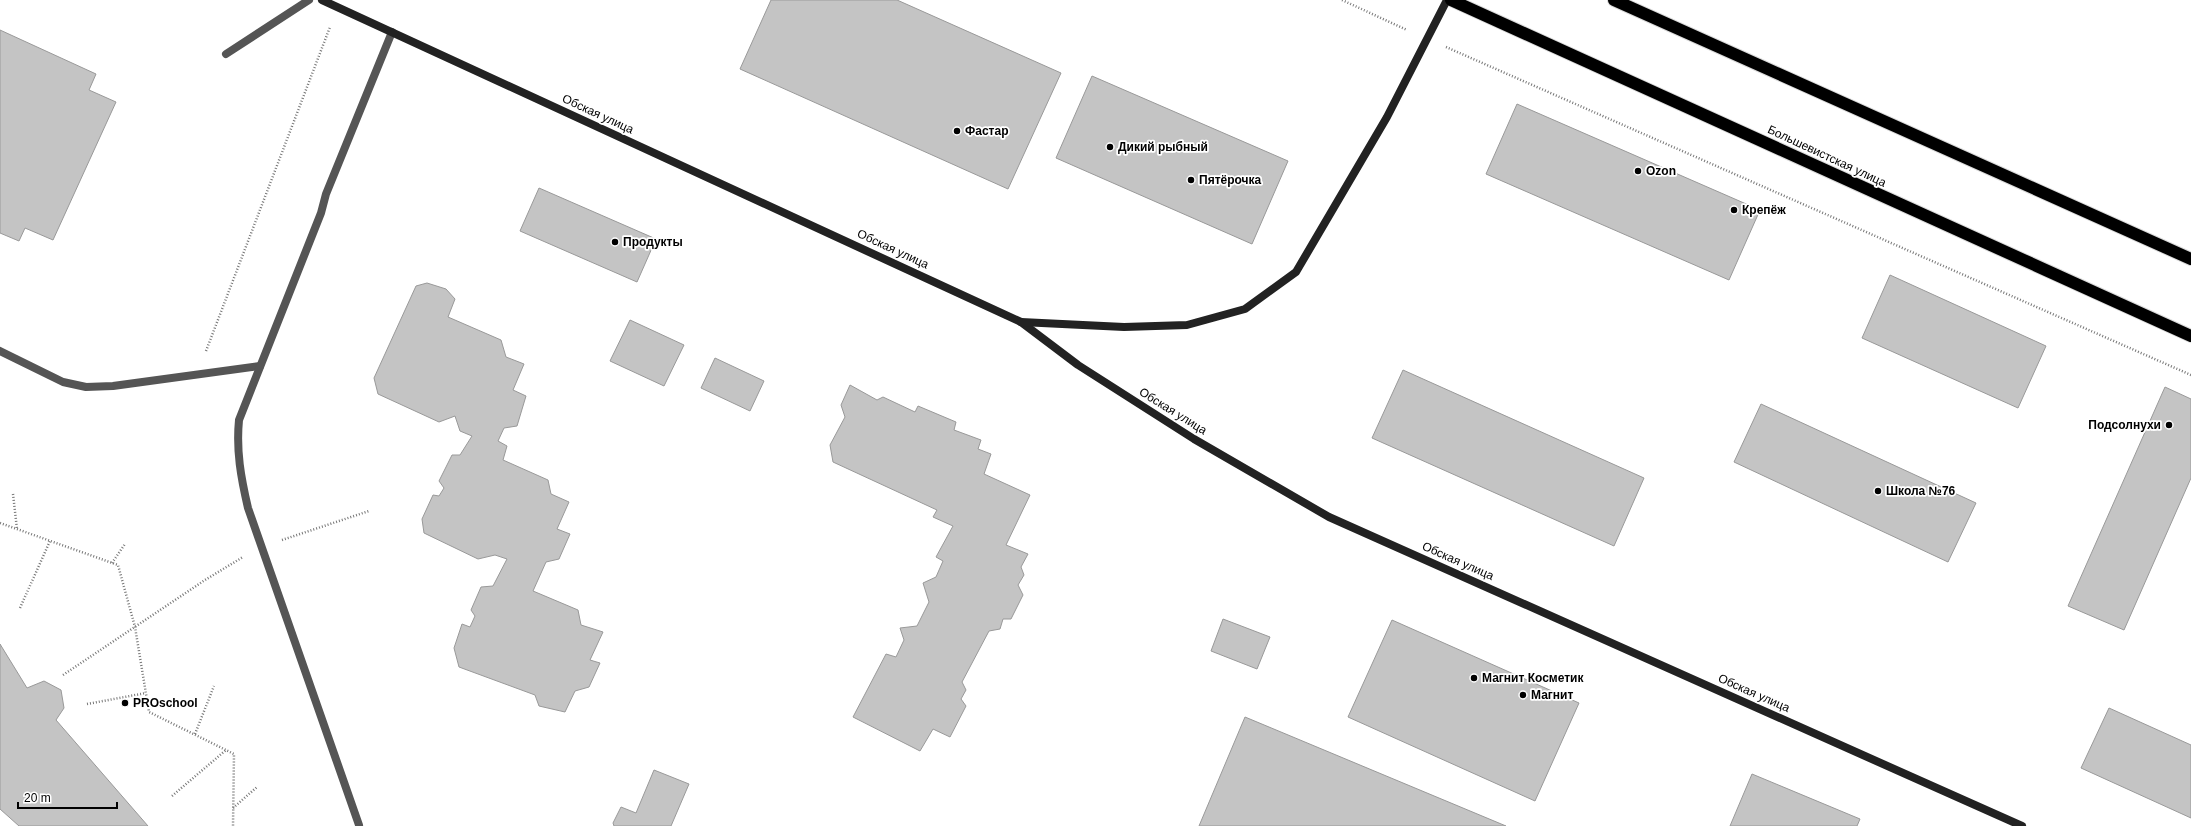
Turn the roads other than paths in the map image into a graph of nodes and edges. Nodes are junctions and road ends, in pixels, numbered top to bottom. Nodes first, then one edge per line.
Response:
1 (309, 0) edge
2 (322, 0) edge
3 (1447, 0) edge
4 (1451, 0) edge
5 (1614, 0) edge
6 (392, 32) junction
7 (226, 54) dead end
8 (2191, 259) edge
9 (1021, 322) junction
10 (2191, 336) edge
11 (0, 351) edge
12 (260, 366) junction
13 (359, 825) edge
14 (2022, 826) edge

1 - 7 street
2 - 6 street, Обская улица
3 - 9 street
4 - 10 highway, Большевистская улица
5 - 8 highway
6 - 9 street, Обская улица
6 - 12 street
9 - 14 street, Обская улица
11 - 12 street
12 - 13 street

